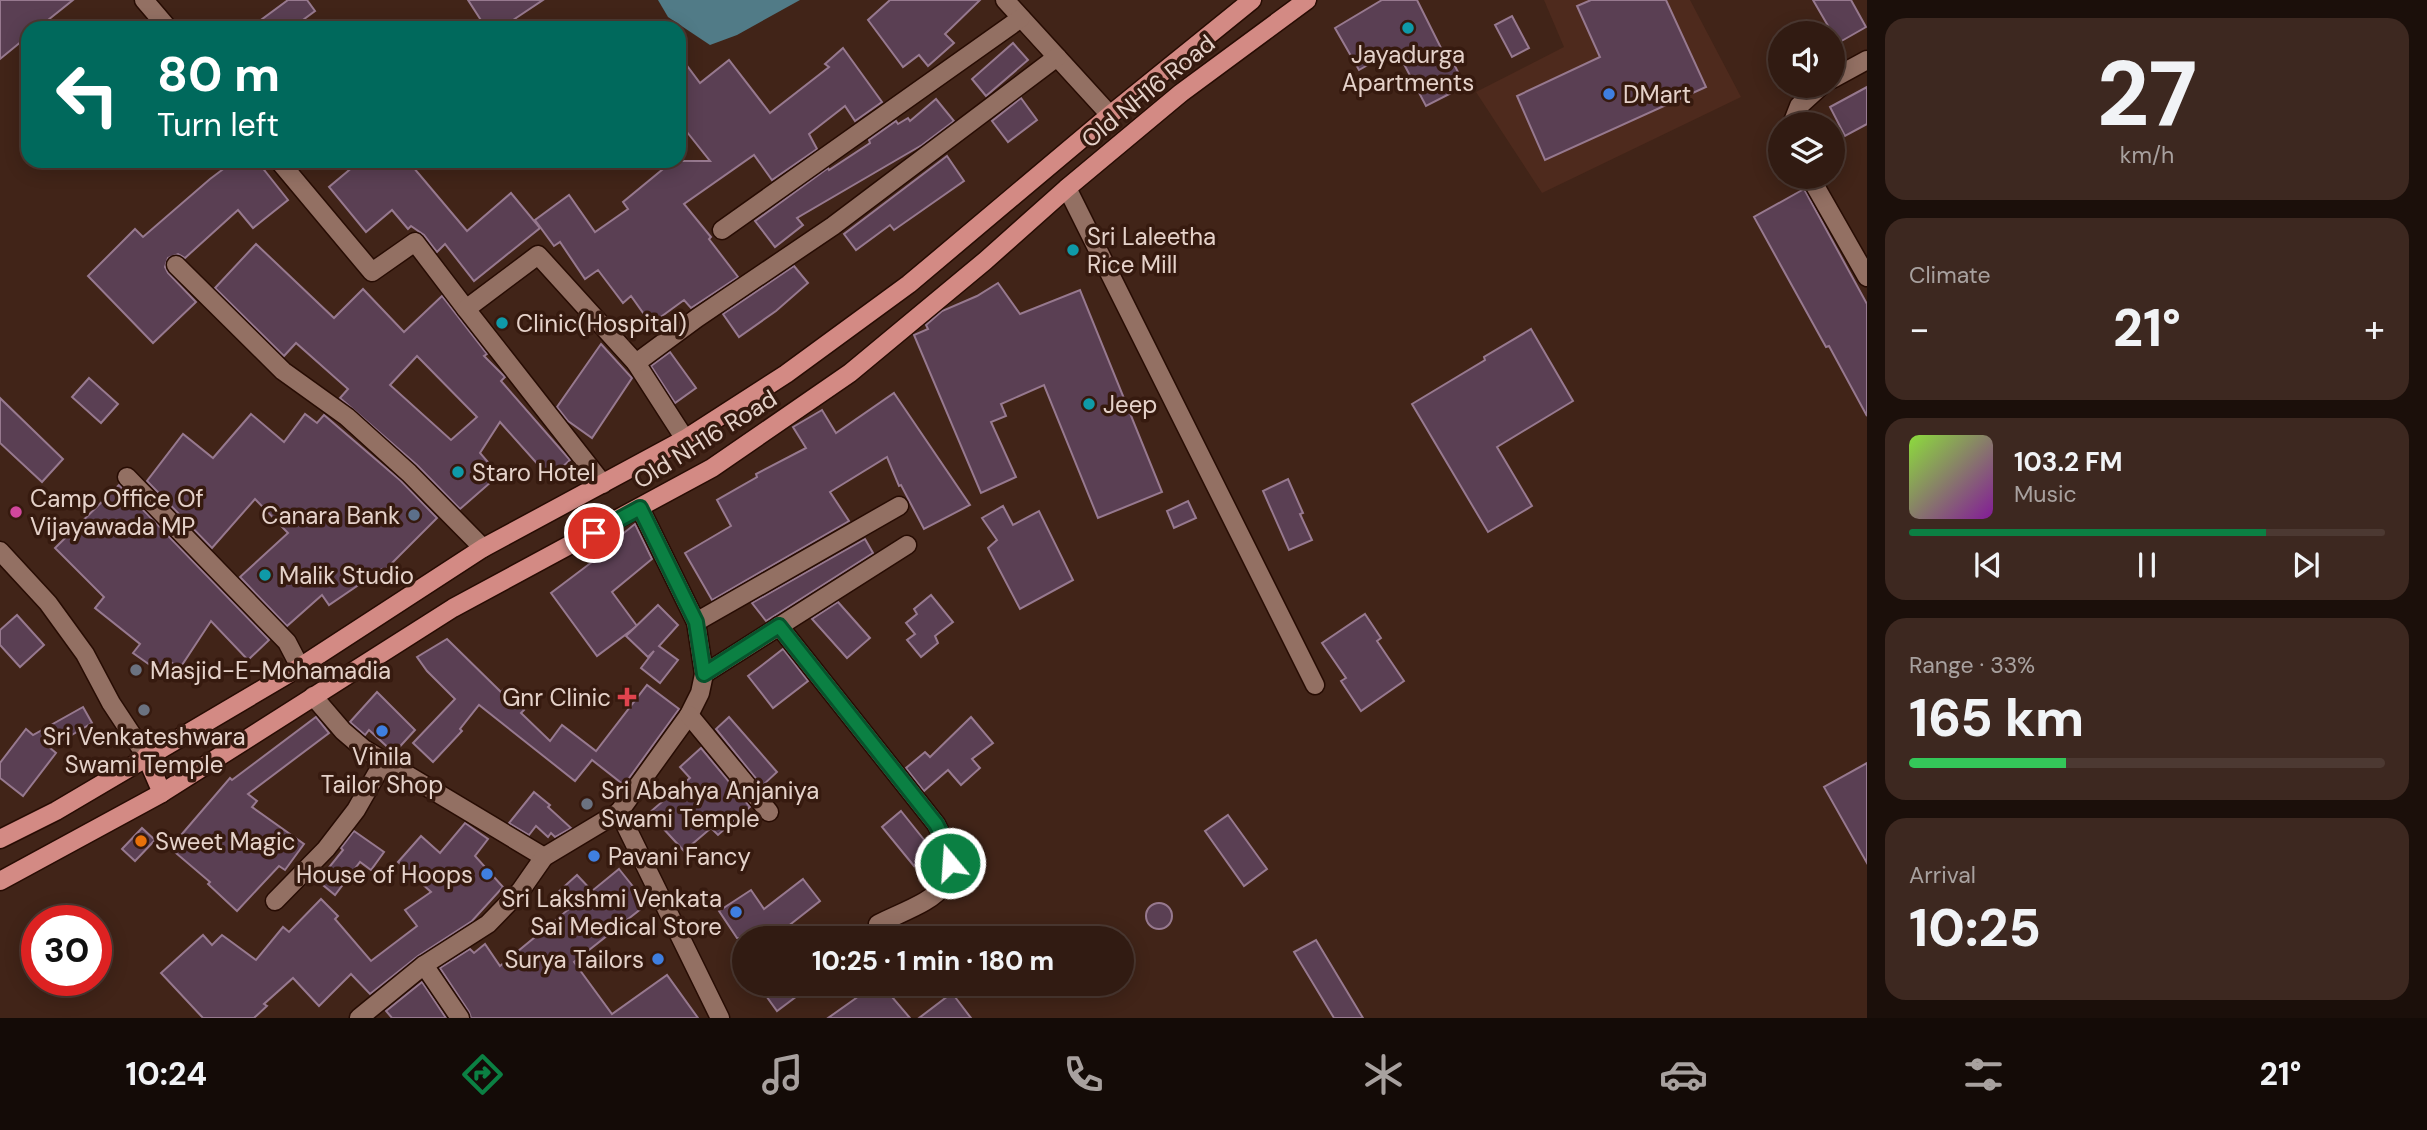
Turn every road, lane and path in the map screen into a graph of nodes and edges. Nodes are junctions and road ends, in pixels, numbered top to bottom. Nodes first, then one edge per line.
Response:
1 (144, 0) edge
2 (1006, 0) edge
3 (1252, 0) edge
4 (1307, 0) edge
5 (1021, 18) junction
6 (162, 21) edge
7 (1057, 57) junction
8 (1867, 60) edge
9 (1845, 72) edge
10 (1808, 98) edge
11 (1797, 112) edge
12 (1110, 115) junction
13 (285, 168) edge
14 (1067, 188) junction
15 (1817, 189) edge
16 (722, 230) dead end
17 (176, 265) dead end
18 (1867, 276) edge
19 (466, 309) junction
20 (636, 363) junction
21 (685, 439) junction
22 (127, 477) dead end
23 (603, 484) junction
24 (899, 506) dead end
25 (640, 508) junction
26 (907, 545) dead end
27 (483, 548) junction
28 (0, 551) edge
29 (696, 622) junction
30 (779, 626) junction
31 (300, 667) junction
32 (704, 674) junction
33 (1315, 685) dead end
34 (313, 696) junction
35 (689, 715) junction
36 (146, 756) junction
37 (384, 761) junction
38 (162, 793) junction
39 (619, 812) junction
40 (769, 812) dead end
41 (0, 839) edge
42 (544, 858) junction
43 (0, 881) edge
44 (275, 901) dead end
45 (878, 924) dead end
46 (424, 965) junction
47 (715, 1016) edge
48 (359, 1018) edge
49 (460, 1018) edge

1 - 6 street
2 - 5 street
3 - 12 main road, Old NH16 Road
4 - 14 main road, Old NH16 Road
5 - 7 street
5 - 16 street
7 - 12 street
7 - 20 street
8 - 9 street
10 - 11 street
12 - 21 main road, Old NH16 Road
13 - 19 street
14 - 25 main road, Old NH16 Road
14 - 33 street
15 - 18 street
17 - 27 street
19 - 20 street
19 - 23 street
20 - 21 street
21 - 23 main road, Old NH16 Road
22 - 31 street
23 - 27 main road, Old NH16 Road
24 - 29 street
25 - 29 street
25 - 34 main road, Old NH16 Road
26 - 30 street
27 - 31 main road, Old NH16 Road
28 - 36 street
29 - 32 street
30 - 32 street
30 - 45 street
31 - 36 main road, Old NH16 Road
32 - 35 street
34 - 37 street
34 - 38 main road, Old NH16 Road
35 - 39 street
35 - 40 street
36 - 38 main road
36 - 41 main road, Old NH16 Road
37 - 42 street
37 - 44 street
38 - 43 main road, Old NH16 Road
39 - 42 street
39 - 47 street
42 - 46 street
46 - 48 street
46 - 49 street

